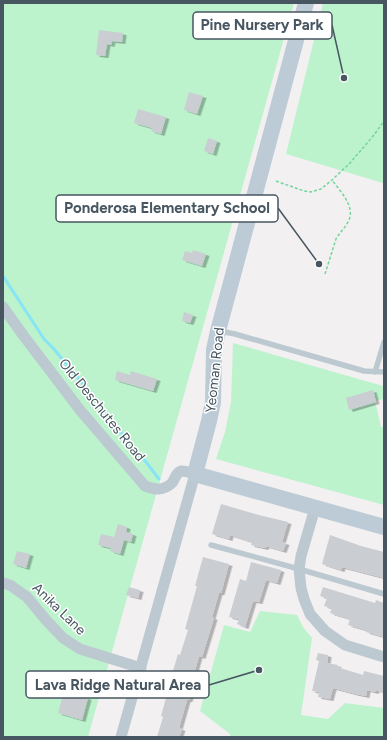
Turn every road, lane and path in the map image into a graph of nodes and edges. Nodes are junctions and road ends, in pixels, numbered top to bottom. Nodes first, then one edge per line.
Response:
1 (306, 3) edge
2 (384, 121) edge
3 (332, 180) junction
4 (276, 181) dead end
5 (326, 274) dead end
6 (3, 307) edge
7 (218, 331) junction
8 (384, 342) edge
9 (375, 372) junction
10 (384, 372) edge
11 (195, 474) junction
12 (315, 508) junction
13 (384, 527) edge
14 (211, 545) dead end
15 (299, 570) junction
16 (3, 583) edge
17 (384, 594) edge
18 (384, 657) edge
19 (141, 668) junction
20 (121, 737) edge

1 - 7 street, Yeoman Road
2 - 3 path
3 - 4 path
3 - 5 path
6 - 11 street, Old Deschutes Road
7 - 9 lane
7 - 11 street, Yeoman Road
8 - 9 lane
9 - 10 lane
11 - 12 street
11 - 19 street, Yeoman Road
12 - 13 street
12 - 15 street
14 - 15 lane
15 - 17 lane
15 - 18 street
16 - 19 street, Anika Lane
19 - 20 street, Yeoman Road

